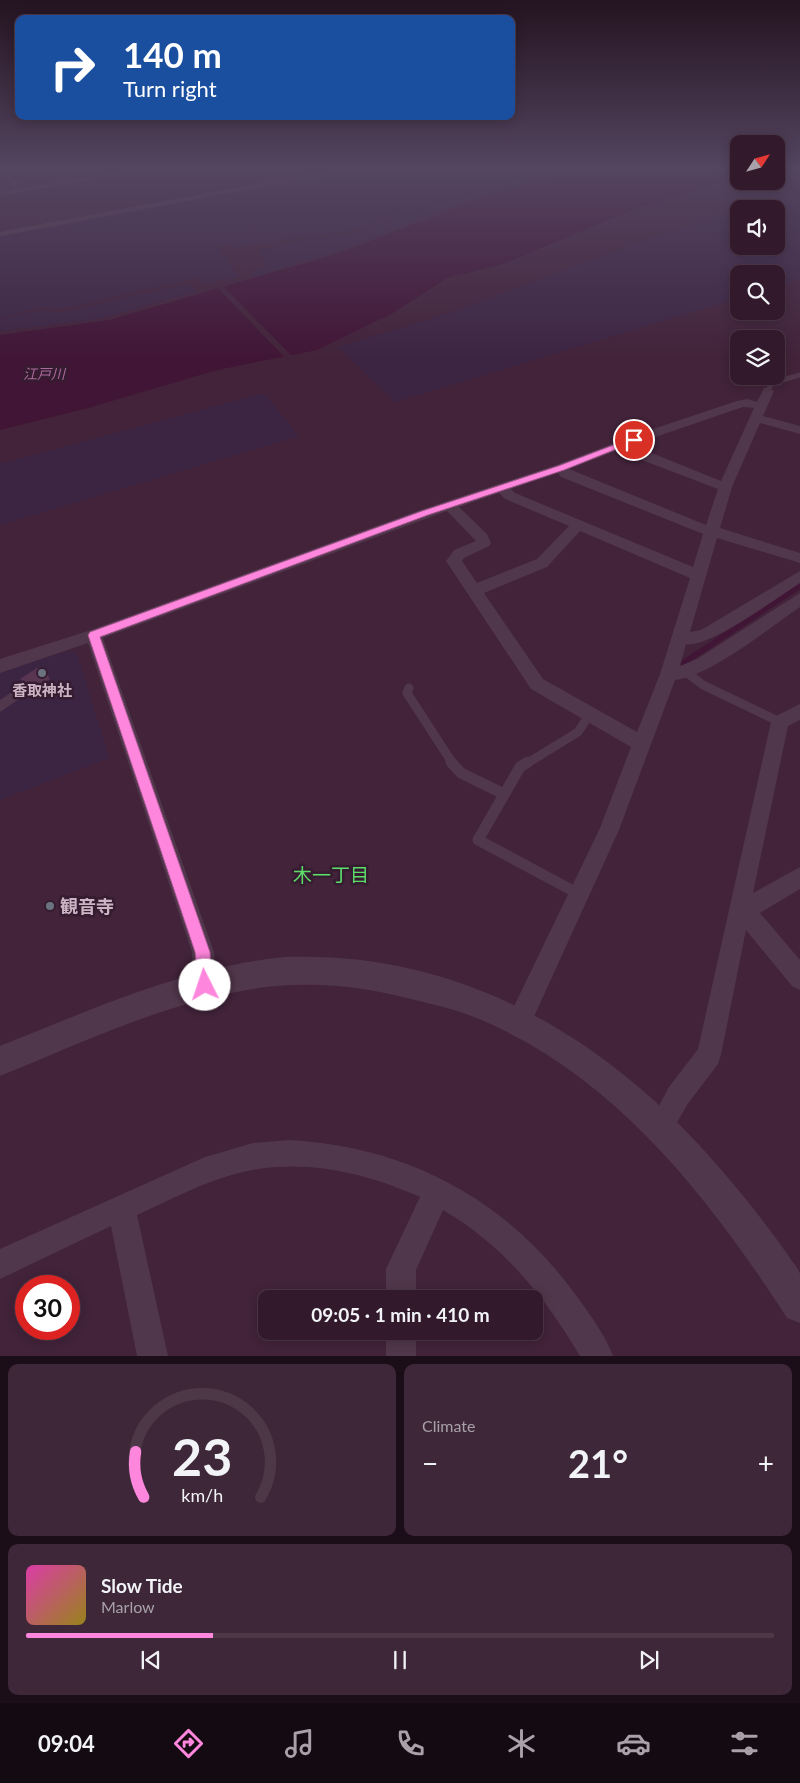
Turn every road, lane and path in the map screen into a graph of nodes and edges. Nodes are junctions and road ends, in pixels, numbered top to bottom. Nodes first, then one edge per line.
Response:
1 (15, 231) edge
2 (0, 234) edge
3 (800, 376) edge
4 (762, 405) junction
5 (800, 430) edge
6 (624, 445) junction
7 (561, 468) junction
8 (501, 487) junction
9 (725, 487) junction
10 (450, 505) junction
11 (578, 525) junction
12 (712, 531) junction
13 (800, 558) edge
14 (698, 575) junction
15 (800, 576) edge
16 (474, 591) junction
17 (800, 599) edge
18 (94, 635) junction
19 (681, 636) junction
20 (0, 666) edge
21 (678, 673) junction
22 (409, 688) dead end
23 (18, 693) dead end
24 (0, 707) edge
25 (800, 711) edge
26 (590, 714) junction
27 (780, 722) junction
28 (642, 744) junction
29 (504, 794) junction
30 (800, 877) edge
31 (579, 894) junction
32 (742, 909) junction
33 (800, 978) edge
34 (205, 985) junction
35 (518, 1023) junction
36 (0, 1062) edge
37 (661, 1126) junction
38 (437, 1192) junction
39 (121, 1207) junction
40 (0, 1264) edge
41 (401, 1290) edge
42 (800, 1305) edge
43 (401, 1340) edge
44 (153, 1356) edge
45 (402, 1356) edge
46 (598, 1356) edge

1 - 2 lane
3 - 4 lane
4 - 5 street
4 - 6 street
4 - 9 street
6 - 7 street
6 - 9 street
7 - 8 street
7 - 12 street
8 - 10 street
8 - 11 street
9 - 12 street
10 - 16 street
10 - 18 street
11 - 14 street
11 - 16 street
12 - 13 street
12 - 14 street
14 - 19 street
15 - 19 street
16 - 26 street
17 - 21 street
18 - 20 street
18 - 34 street
19 - 21 street
21 - 27 lane
21 - 28 street
22 - 29 lane
23 - 24 street
25 - 27 street
26 - 28 street
26 - 29 lane
27 - 32 street
28 - 31 street
29 - 31 lane
30 - 32 street
31 - 35 street
32 - 33 street
32 - 37 street
34 - 35 street
34 - 36 street
35 - 37 street
37 - 42 street
38 - 39 street
38 - 41 street
38 - 46 street
39 - 40 street
39 - 44 street
43 - 45 street

